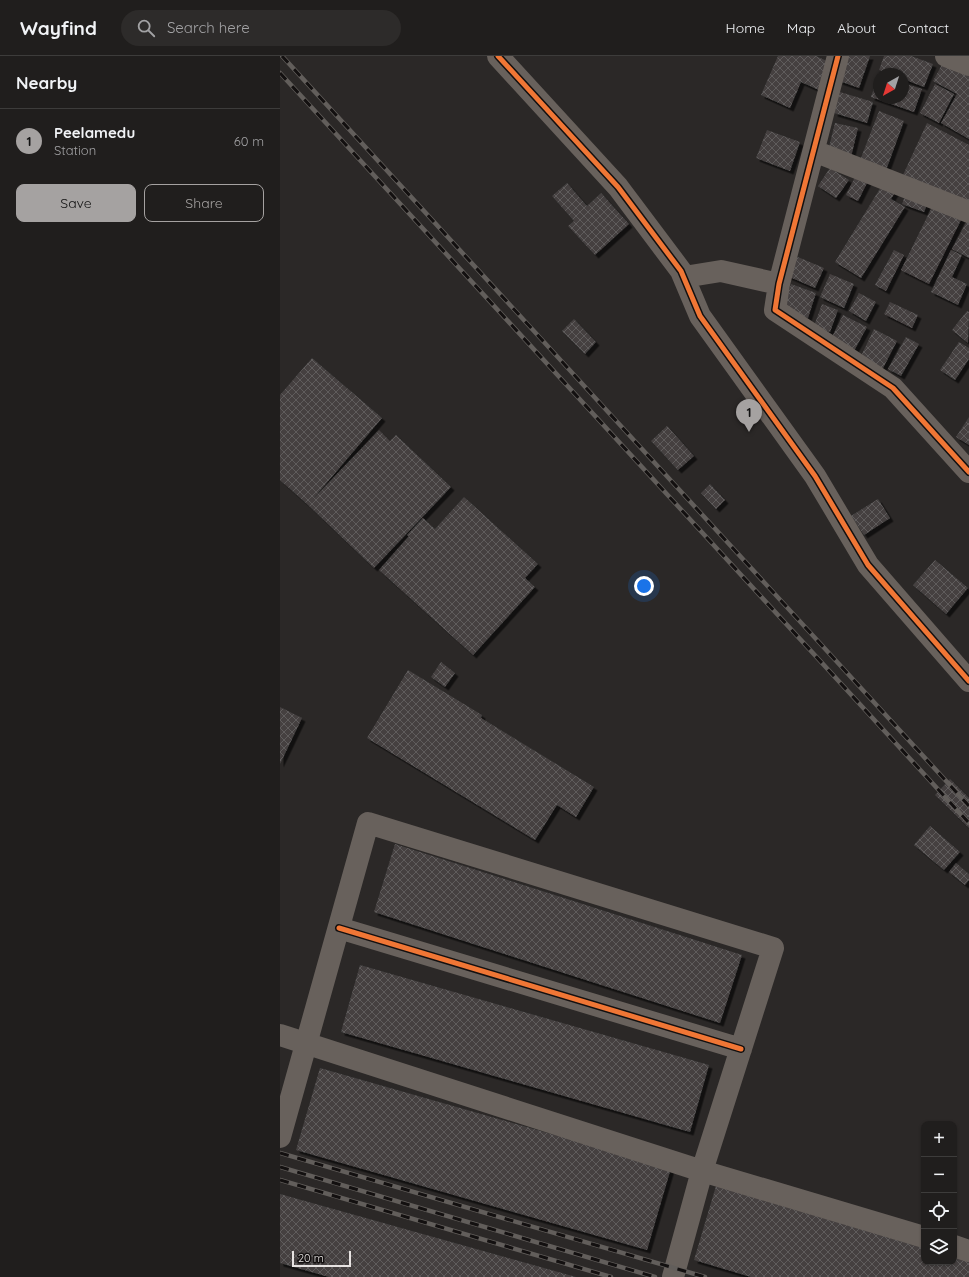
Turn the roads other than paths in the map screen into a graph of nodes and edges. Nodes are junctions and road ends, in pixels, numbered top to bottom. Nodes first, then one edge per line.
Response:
1 (498, 56) edge
2 (838, 56) edge
3 (946, 56) edge
4 (969, 65) edge
5 (814, 151) junction
6 (969, 212) edge
7 (684, 277) junction
8 (779, 284) junction
9 (969, 472) edge
10 (969, 681) edge
11 (340, 928) junction
12 (280, 1035) edge
13 (306, 1043) junction
14 (741, 1049) junction
15 (280, 1137) edge
16 (702, 1171) junction
17 (921, 1236) edge
18 (957, 1247) edge
19 (969, 1251) edge
20 (673, 1277) edge

1 - 7 street
2 - 5 street
3 - 4 street
5 - 6 street
5 - 8 street
7 - 8 street
7 - 10 street
8 - 9 street
11 - 13 street
11 - 14 street
11 - 14 street
12 - 13 street
13 - 15 street
13 - 16 street
14 - 16 street
16 - 17 street
16 - 20 street
18 - 19 street

